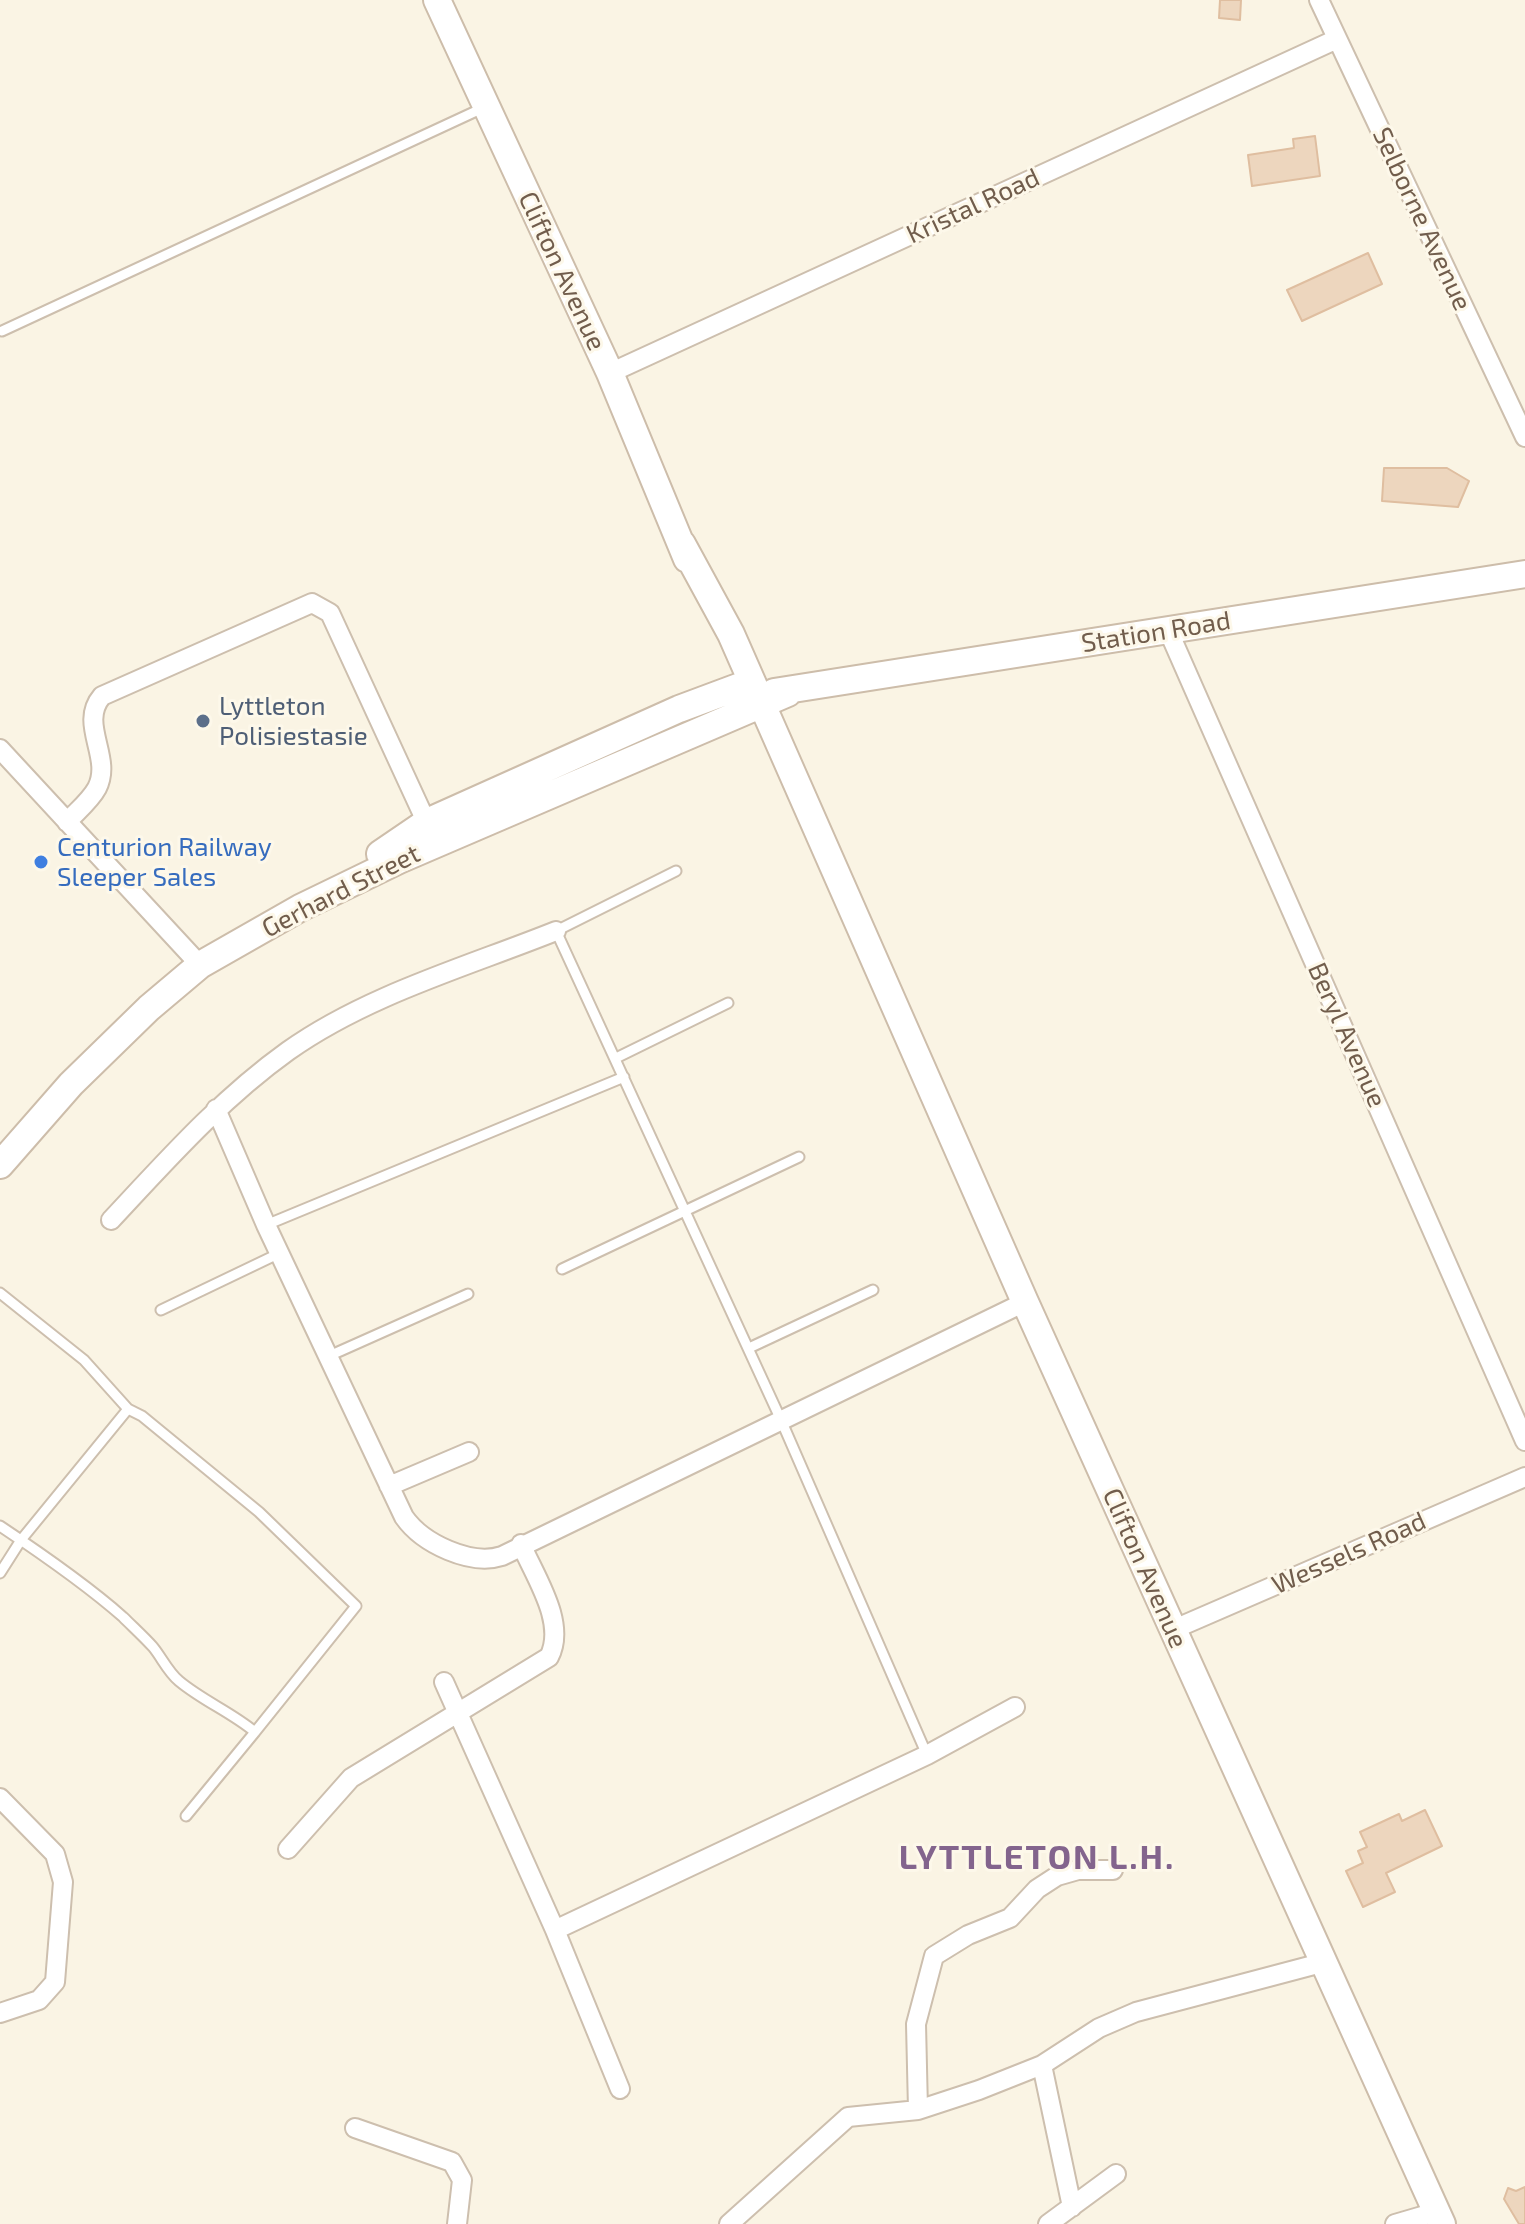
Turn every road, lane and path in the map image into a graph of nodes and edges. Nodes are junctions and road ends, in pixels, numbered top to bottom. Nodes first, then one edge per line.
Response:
1 (437, 0) edge
2 (1319, 0) edge
3 (1337, 39) junction
4 (485, 107) junction
5 (2, 331) dead end
6 (610, 373) junction
7 (1525, 437) edge
8 (1525, 574) edge
9 (1168, 630) junction
10 (750, 699) junction
11 (0, 749) edge
12 (67, 822) junction
13 (431, 833) junction
14 (676, 871) dead end
15 (556, 931) junction
16 (194, 961) junction
17 (728, 1003) dead end
18 (616, 1058) junction
19 (624, 1077) junction
20 (216, 1109) junction
21 (0, 1149) edge
22 (799, 1157) dead end
23 (0, 1165) edge
24 (685, 1211) junction
25 (111, 1220) dead end
26 (266, 1225) junction
27 (280, 1253) junction
28 (562, 1269) dead end
29 (873, 1290) dead end
30 (0, 1293) edge
31 (468, 1294) dead end
32 (1025, 1302) junction
33 (161, 1310) dead end
34 (749, 1348) junction
35 (329, 1356) junction
36 (128, 1409) junction
37 (781, 1420) junction
38 (1525, 1441) edge
39 (469, 1452) dead end
40 (1525, 1477) edge
41 (389, 1486) junction
42 (0, 1526) edge
43 (21, 1540) junction
44 (521, 1544) junction
45 (0, 1573) edge
46 (1172, 1630) junction
47 (444, 1682) dead end
48 (1015, 1707) dead end
49 (458, 1714) junction
50 (255, 1732) junction
51 (927, 1755) junction
52 (0, 1798) edge
53 (186, 1816) dead end
54 (288, 1849) dead end
55 (1113, 1870) dead end
56 (555, 1930) junction
57 (1325, 1962) junction
58 (0, 2013) edge
59 (1042, 2065) junction
60 (620, 2089) dead end
61 (918, 2110) junction
62 (355, 2128) dead end
63 (1116, 2174) dead end
64 (1072, 2207) junction
65 (1439, 2218) edge
66 (457, 2224) edge
67 (729, 2224) edge
68 (1048, 2224) edge
69 (1395, 2224) edge

1 - 4 street, Clifton Avenue
2 - 3 street, Selborne Avenue
3 - 6 street, Kristal Road
3 - 7 street, Selborne Avenue
4 - 5 lane
4 - 6 street, Clifton Avenue
6 - 10 street, Clifton Avenue
8 - 9 street, Station Road
9 - 10 street, Station Road
9 - 38 street, Beryl Avenue
10 - 13 street, Gerhard Street
10 - 32 street, Clifton Avenue
11 - 12 street
12 - 13 street
12 - 16 street
13 - 16 street, Gerhard Street
14 - 15 lane
15 - 18 lane
15 - 20 street
16 - 21 street, Gerhard Street
16 - 23 street, Gerhard Street
17 - 18 lane
18 - 19 lane
19 - 24 lane
19 - 26 lane
20 - 25 street
20 - 26 street
22 - 24 lane
24 - 28 lane
24 - 34 lane
26 - 27 street
27 - 33 lane
27 - 35 street
29 - 34 lane
30 - 36 lane
31 - 35 lane
32 - 37 street
32 - 46 street, Clifton Avenue
34 - 37 lane
35 - 41 street
36 - 43 lane
36 - 50 lane
37 - 44 street
37 - 51 lane
39 - 41 street
40 - 46 street, Wessels Road
41 - 44 street
42 - 43 lane
43 - 45 lane
43 - 50 lane
44 - 49 street
46 - 57 street, Clifton Avenue
47 - 49 street
48 - 51 street
49 - 54 street
49 - 56 street
50 - 53 lane
51 - 56 street
52 - 58 street
55 - 61 street
56 - 60 street
57 - 59 street
57 - 65 street, Clifton Avenue
59 - 61 street
59 - 64 street
61 - 67 street
62 - 66 street
63 - 64 street
64 - 68 street
65 - 69 street

